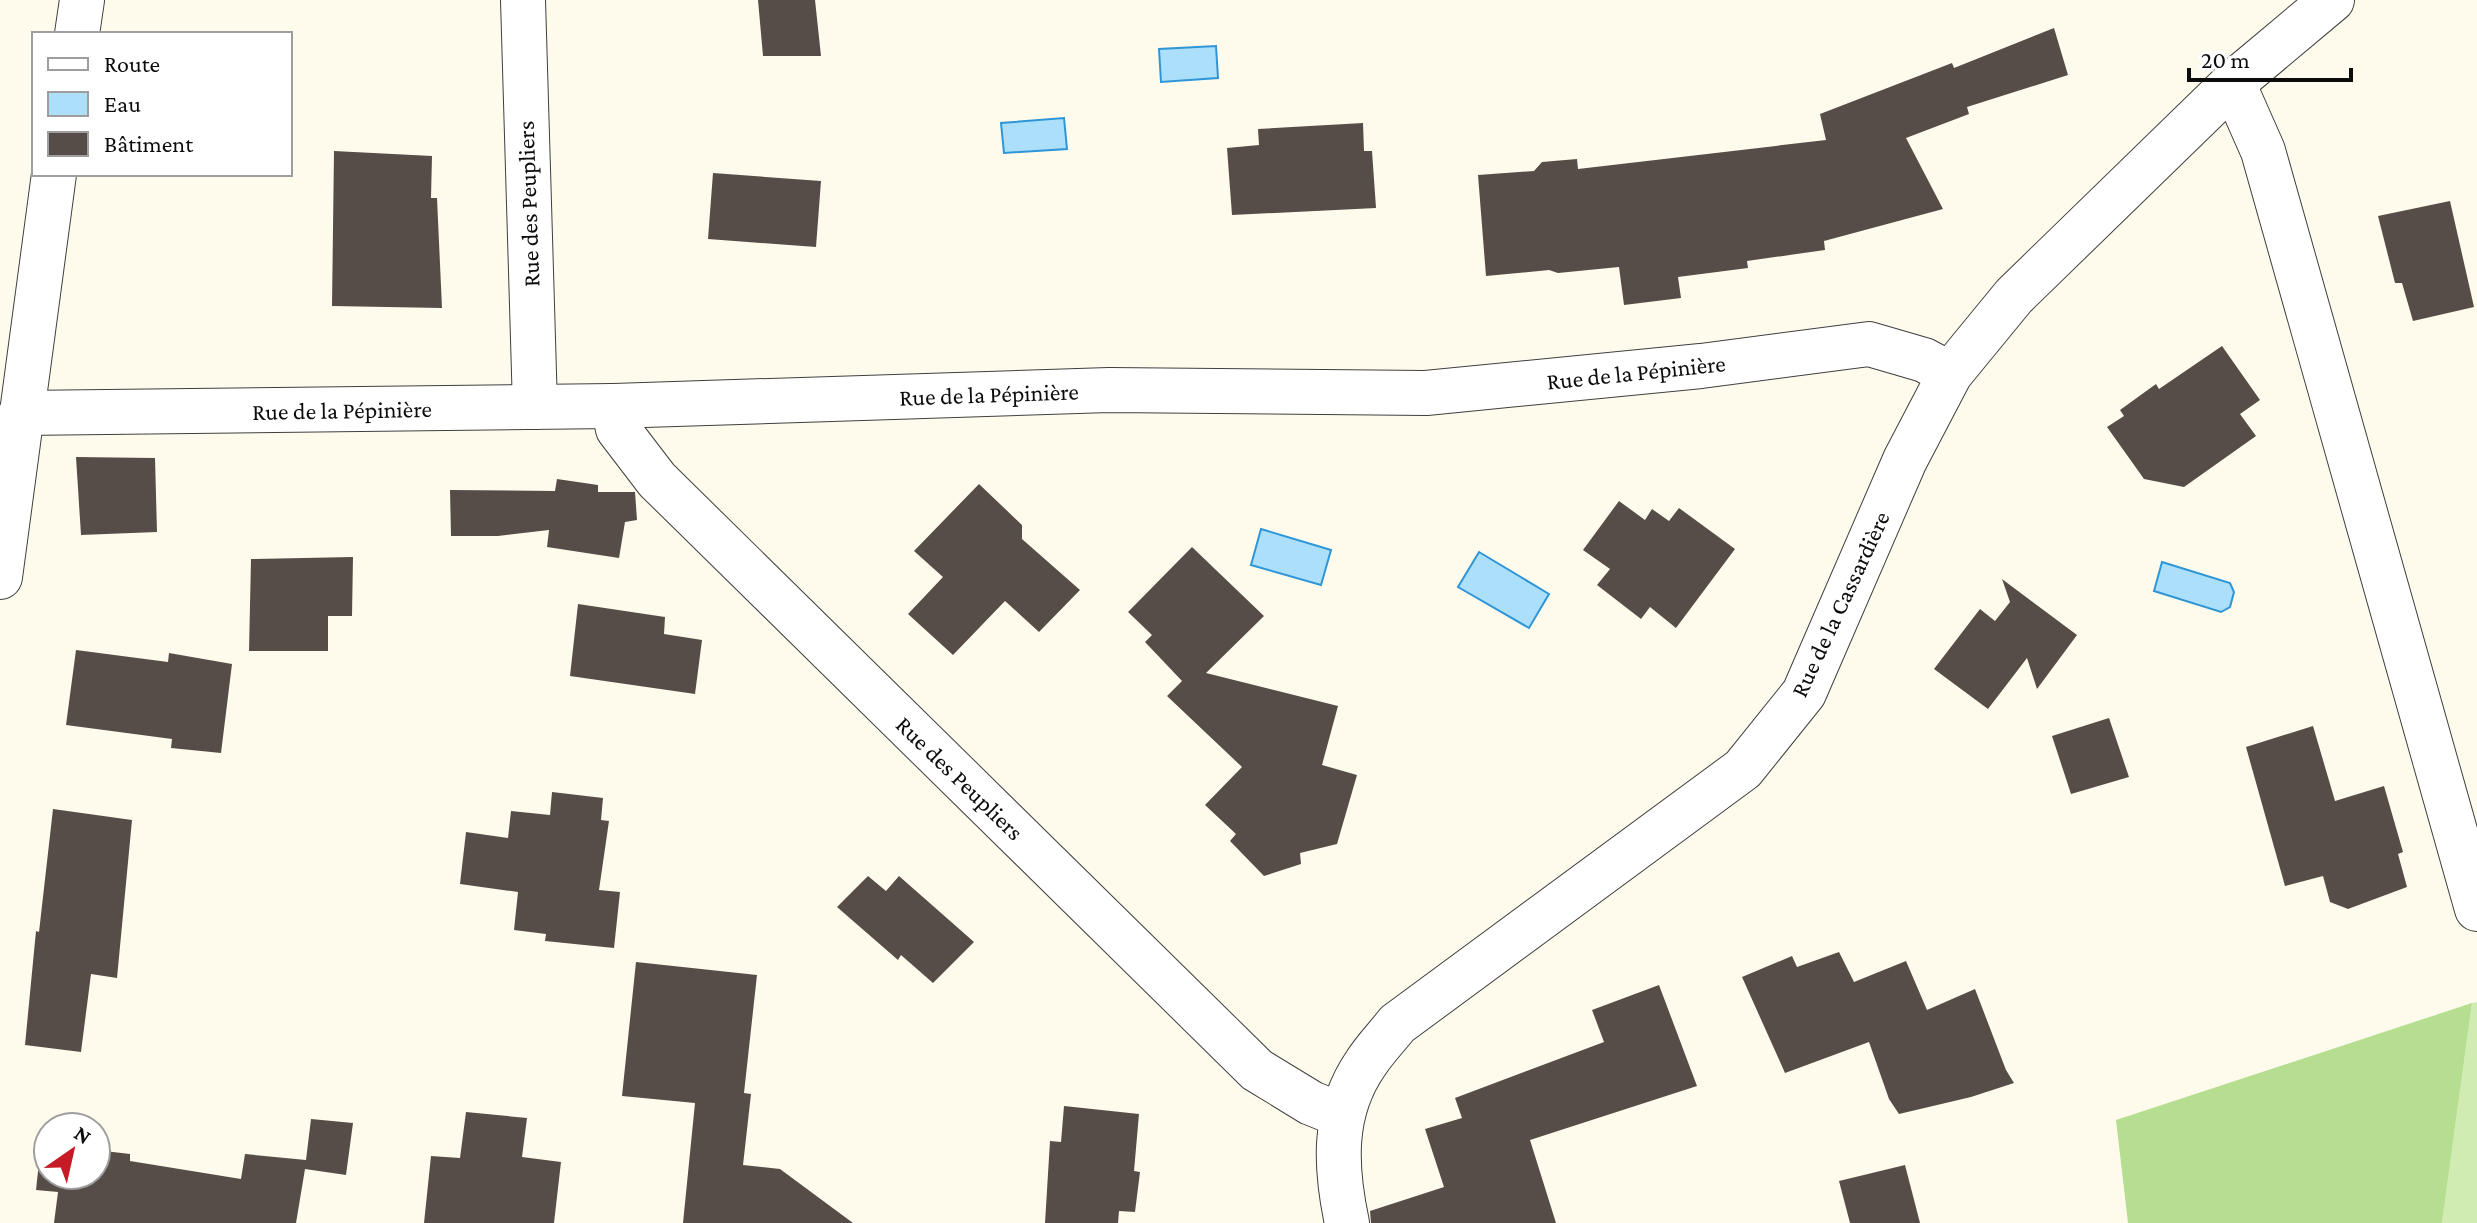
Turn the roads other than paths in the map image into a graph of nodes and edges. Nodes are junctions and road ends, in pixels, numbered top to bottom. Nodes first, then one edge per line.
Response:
1 (82, 0) edge
2 (523, 0) edge
3 (2332, 0) edge
4 (77, 32) edge
5 (2233, 83) junction
6 (54, 176) edge
7 (1950, 374) junction
8 (613, 406) junction
9 (535, 407) junction
10 (21, 413) junction
11 (0, 577) edge
12 (2477, 909) edge
13 (1341, 1115) junction
14 (1347, 1223) edge

1 - 4 street
2 - 9 street, Rue des Peupliers
3 - 5 street, Rue de la Cassardière
5 - 7 street, Rue de la Cassardière
5 - 12 street
6 - 10 street
7 - 8 street, Rue de la Pépinière
7 - 13 street, Rue de la Cassardière
8 - 9 street, Rue de la Pépinière
8 - 13 street, Rue des Peupliers
9 - 10 street, Rue de la Pépinière
10 - 11 street
13 - 14 street, Rue de la Cassardière

